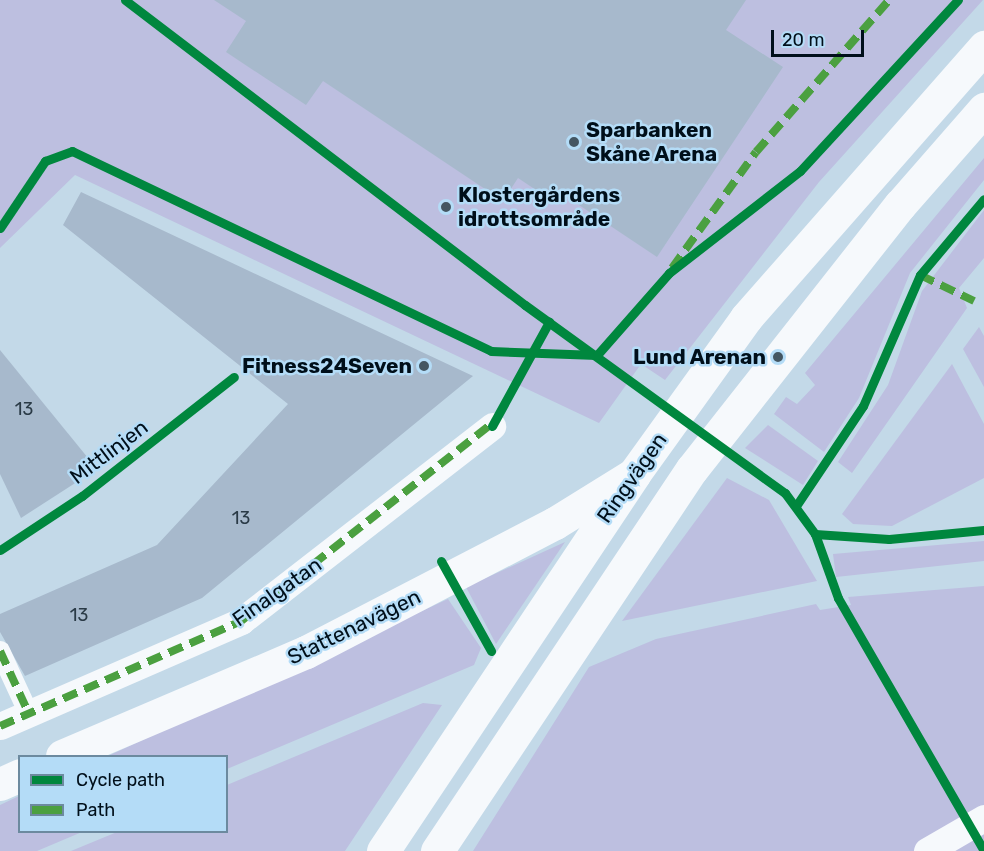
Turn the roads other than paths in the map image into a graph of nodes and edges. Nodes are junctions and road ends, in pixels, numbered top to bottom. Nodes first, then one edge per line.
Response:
1 (984, 47) edge
2 (984, 110) edge
3 (492, 426) dead end
4 (634, 474) junction
5 (0, 651) edge
6 (28, 714) junction
7 (0, 726) edge
8 (64, 755) edge
9 (18, 776) edge
10 (0, 784) edge
11 (984, 818) edge
12 (383, 851) edge
13 (437, 851) edge
14 (927, 851) edge

1 - 4 main road, Ringvägen
2 - 13 main road, Ringvägen
3 - 6 street, Finalgatan
4 - 8 main road, Stattenavägen
4 - 12 main road, Ringvägen
5 - 6 street
6 - 7 street, Finalgatan
9 - 10 main road
11 - 14 street

